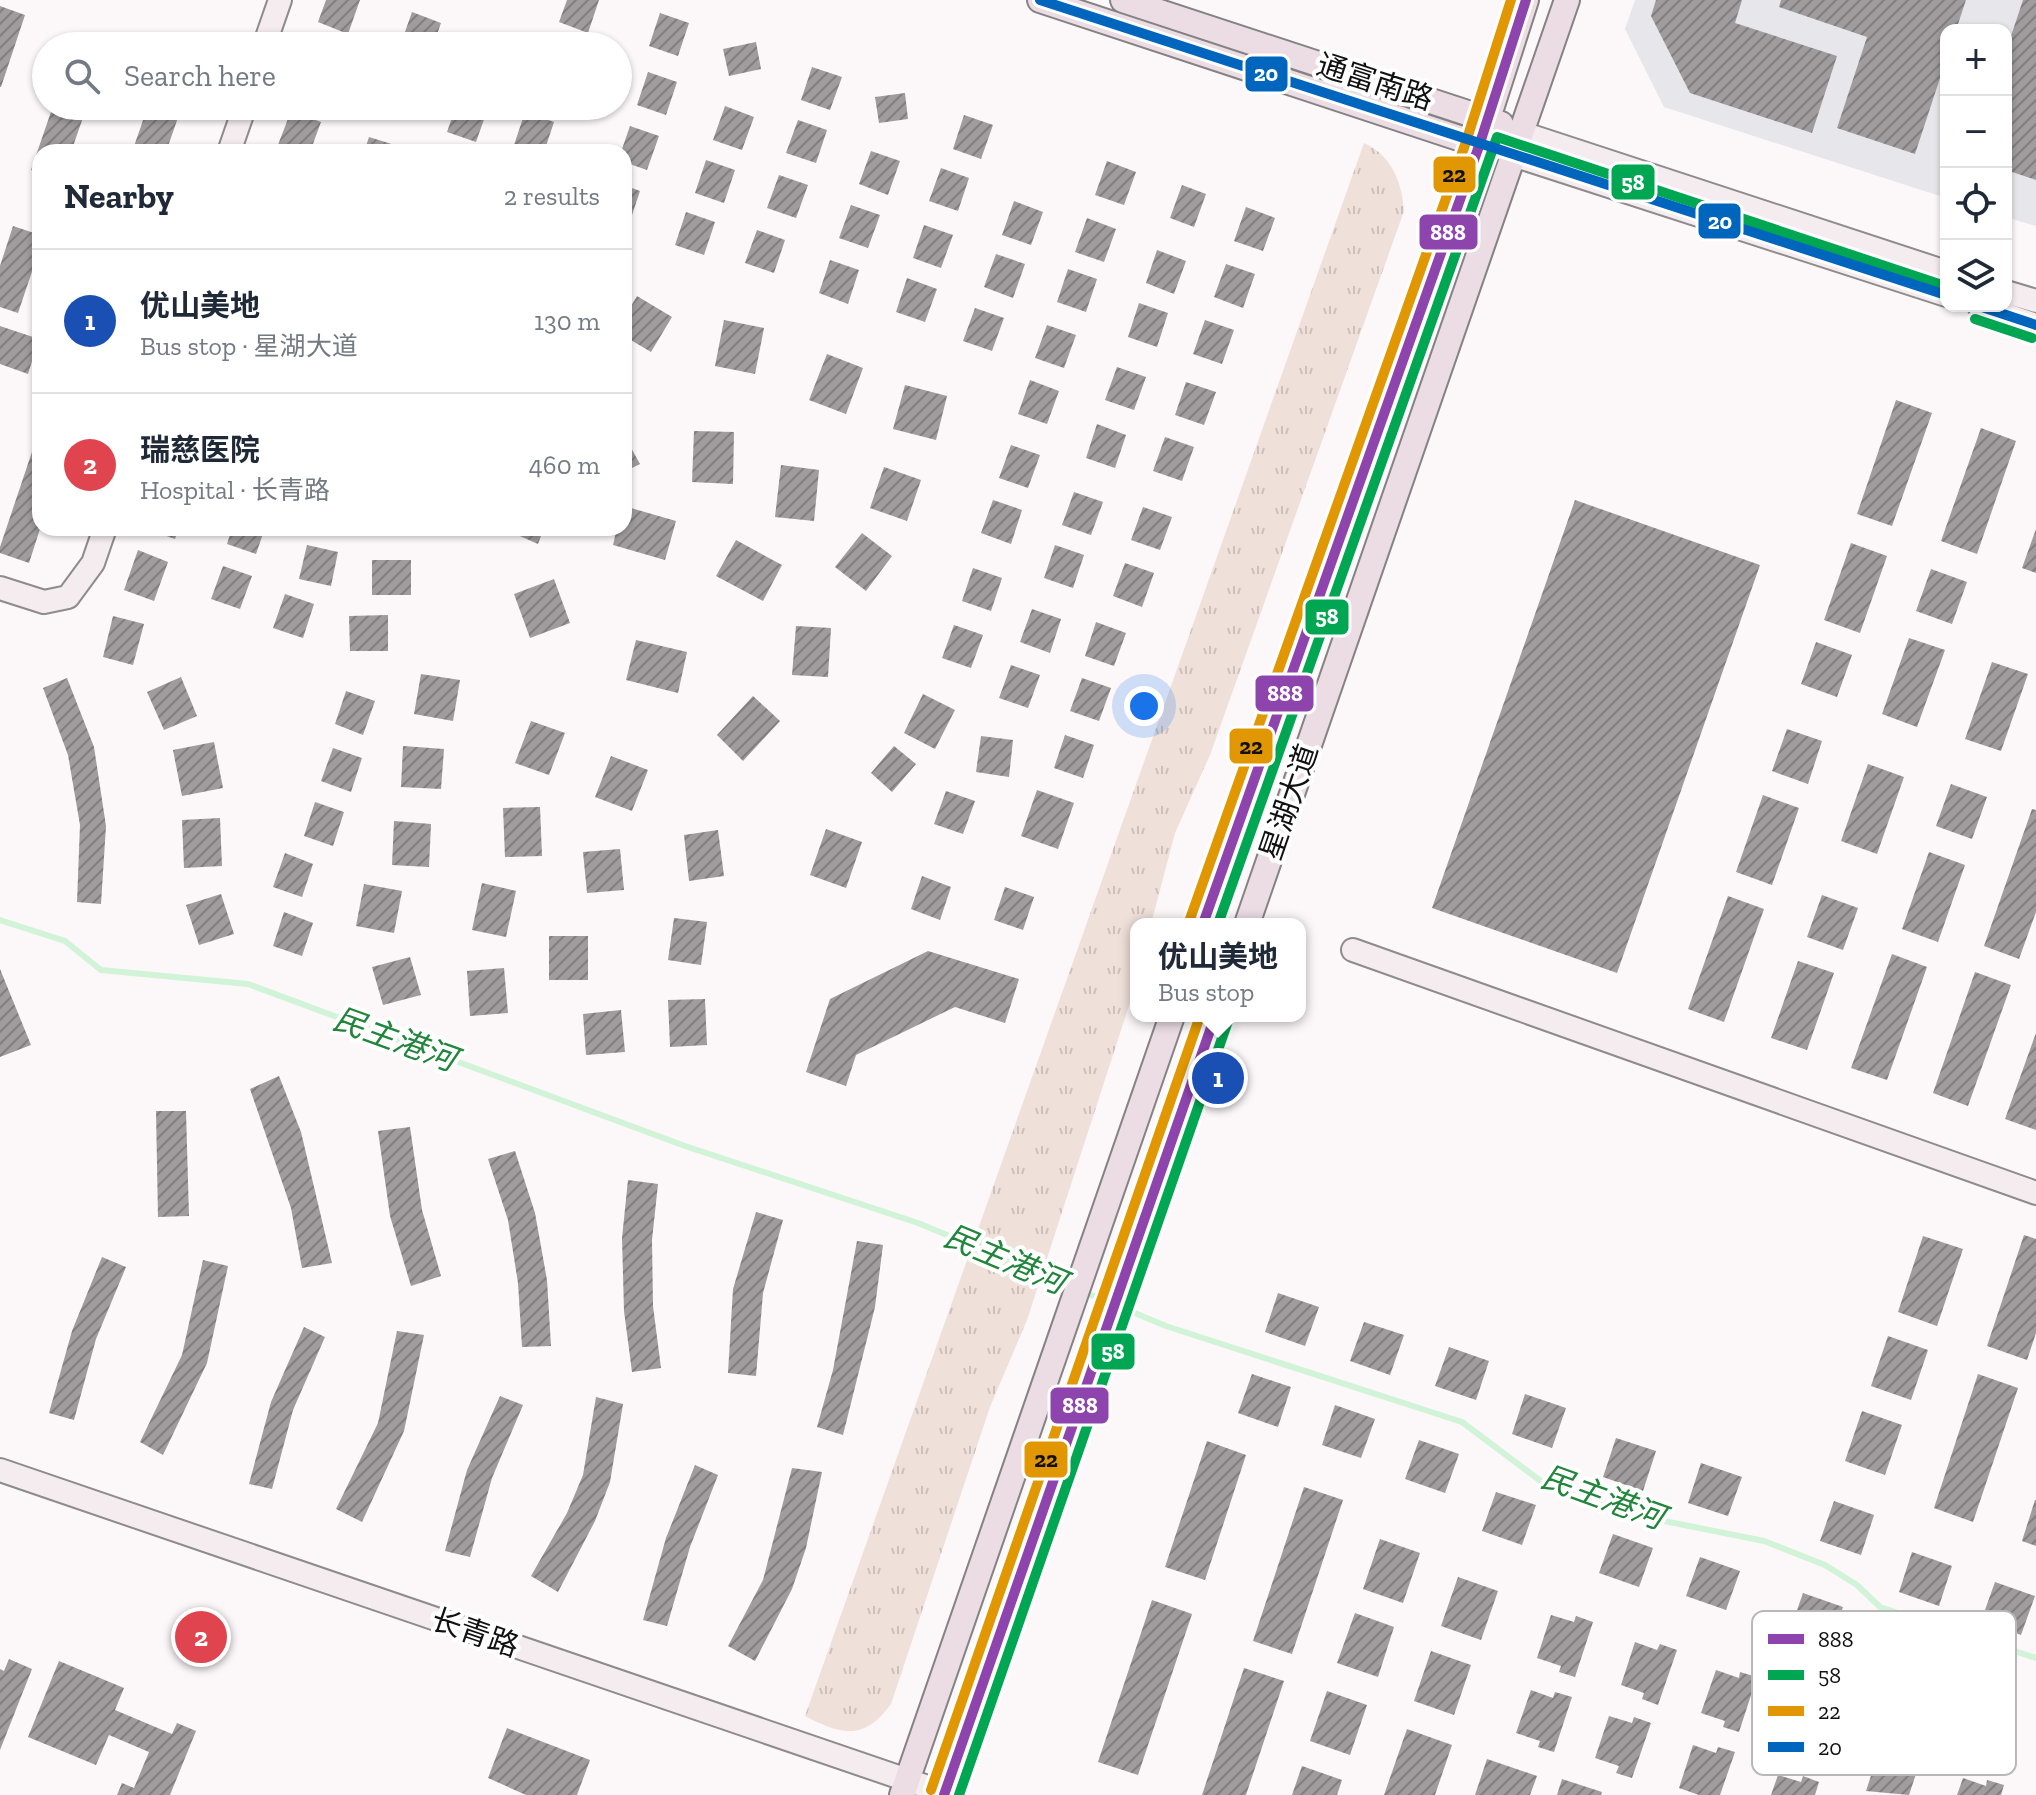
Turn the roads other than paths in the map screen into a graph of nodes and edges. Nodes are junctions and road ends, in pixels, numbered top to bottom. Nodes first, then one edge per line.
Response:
1 (280, 0) edge
2 (1040, 0) edge
3 (1123, 0) edge
4 (1526, 0) edge
5 (1567, 0) edge
6 (269, 32) edge
7 (1488, 119) junction
8 (240, 120) edge
9 (232, 144) edge
10 (1518, 144) junction
11 (1479, 146) junction
12 (1940, 270) edge
13 (1940, 293) edge
14 (2012, 294) edge
15 (2036, 301) edge
16 (1997, 312) edge
17 (2036, 325) edge
18 (102, 536) edge
19 (0, 588) edge
20 (1205, 918) edge
21 (1249, 918) edge
22 (1353, 950) dead end
23 (1170, 1022) edge
24 (1213, 1022) edge
25 (2036, 1193) edge
26 (0, 1470) edge
27 (905, 1788) edge
28 (946, 1794) edge

1 - 6 street
2 - 11 main road, 通富南路
3 - 7 main road, 通富南路
4 - 7 main road, 星湖大道
5 - 10 main road, 星湖大道
7 - 10 main road, 通富南路
7 - 11 main road, 星湖大道
8 - 9 street
10 - 11 main road, 通富南路
10 - 12 street, 通富南路
10 - 13 street, 通富南路
10 - 21 main road, 星湖大道
11 - 20 main road, 星湖大道
14 - 15 street
16 - 17 street
18 - 19 street
22 - 25 street
23 - 27 main road
24 - 28 main road
26 - 27 street, 长青路
27 - 28 street, 长青路

